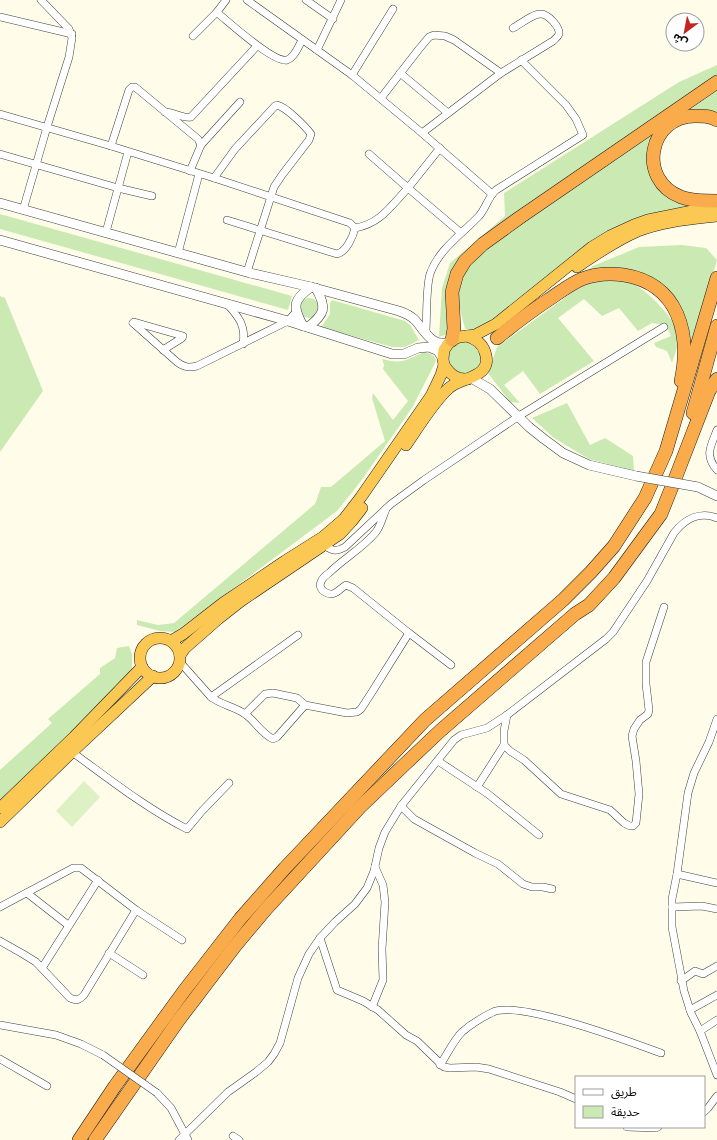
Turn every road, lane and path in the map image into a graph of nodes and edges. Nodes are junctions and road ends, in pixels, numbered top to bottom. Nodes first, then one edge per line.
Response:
1 (41, 0) edge
2 (226, 0) edge
3 (248, 0) edge
4 (306, 0) edge
5 (342, 0) edge
6 (393, 9) dead end
7 (217, 12) junction
8 (0, 17) edge
9 (333, 19) junction
10 (513, 28) dead end
11 (72, 34) junction
12 (193, 36) dead end
13 (302, 40) junction
14 (257, 46) junction
15 (317, 50) junction
16 (521, 60) junction
17 (400, 73) junction
18 (502, 73) junction
19 (352, 75) junction
20 (717, 82) edge
21 (381, 98) junction
22 (240, 102) dead end
23 (165, 112) junction
24 (0, 114) edge
25 (448, 114) junction
26 (717, 120) edge
27 (47, 127) junction
28 (422, 132) junction
29 (201, 145) junction
30 (111, 146) junction
31 (440, 148) junction
32 (128, 152) junction
33 (0, 154) edge
34 (369, 154) dead end
35 (36, 164) junction
36 (190, 170) junction
37 (199, 174) junction
38 (214, 178) junction
39 (118, 188) junction
40 (408, 188) junction
41 (492, 194) junction
42 (152, 196) dead end
43 (270, 197) junction
44 (717, 202) edge
45 (0, 203) edge
46 (717, 206) edge
47 (24, 210) junction
48 (701, 213) junction
49 (717, 216) edge
50 (227, 220) dead end
51 (355, 228) junction
52 (259, 230) junction
53 (106, 232) junction
54 (461, 233) junction
55 (0, 240) edge
56 (178, 252) junction
57 (247, 272) junction
58 (717, 278) edge
59 (314, 288) junction
60 (226, 304) junction
61 (296, 312) junction
62 (427, 314) junction
63 (415, 320) junction
64 (288, 321) junction
65 (305, 326) junction
66 (717, 326) edge
67 (664, 327) dead end
68 (467, 336) junction
69 (428, 337) junction
70 (497, 338) junction
71 (451, 341) junction
72 (243, 344) junction
73 (163, 350) junction
74 (486, 353) junction
75 (443, 362) junction
76 (481, 372) junction
77 (471, 379) junction
78 (717, 379) edge
79 (490, 388) junction
80 (519, 416) junction
81 (717, 430) edge
82 (717, 470) edge
83 (717, 496) edge
84 (386, 508) junction
85 (717, 518) edge
86 (324, 545) junction
87 (563, 600) junction
88 (664, 607) dead end
89 (575, 614) junction
90 (409, 633) junction
91 (298, 635) dead end
92 (171, 641) junction
93 (180, 658) junction
94 (451, 665) dead end
95 (142, 667) junction
96 (153, 676) junction
97 (211, 697) junction
98 (305, 705) junction
99 (245, 714) junction
100 (507, 715) junction
101 (717, 719) edge
102 (504, 745) junction
103 (72, 752) junction
104 (438, 761) junction
105 (229, 784) dead end
106 (477, 787) junction
107 (401, 806) junction
108 (0, 808) edge
109 (0, 822) edge
110 (539, 835) dead end
111 (375, 868) junction
112 (677, 874) junction
113 (98, 880) junction
114 (717, 883) edge
115 (552, 889) dead end
116 (27, 893) junction
117 (0, 907) edge
118 (672, 907) junction
119 (717, 909) edge
120 (136, 910) junction
121 (68, 925) junction
122 (320, 938) junction
123 (182, 940) dead end
124 (0, 941) edge
125 (109, 954) junction
126 (717, 966) edge
127 (42, 968) junction
128 (143, 975) dead end
129 (681, 981) junction
130 (717, 995) edge
131 (372, 1007) junction
132 (690, 1010) junction
133 (717, 1020) edge
134 (0, 1025) edge
135 (700, 1031) junction
136 (661, 1052) dead end
137 (0, 1059) edge
138 (440, 1065) junction
139 (717, 1076) edge
140 (47, 1086) dead end
141 (717, 1096) edge
142 (575, 1099) edge
143 (705, 1111) edge
144 (636, 1128) edge
145 (656, 1128) edge
146 (184, 1139) edge
147 (79, 1140) edge
148 (94, 1140) edge

1 - 11 street
2 - 7 street
3 - 13 street
4 - 9 street
5 - 9 street
6 - 19 street
7 - 12 street
7 - 14 street
8 - 11 street
9 - 15 street
10 - 16 street
11 - 27 street
13 - 14 street
13 - 15 street
14 - 23 street
15 - 19 street
16 - 18 street
16 - 41 street
17 - 18 street
17 - 21 street
17 - 25 street
18 - 25 street
19 - 21 street
20 - 71 highway
21 - 28 street
22 - 29 street
23 - 29 street
23 - 30 street
24 - 27 street
25 - 28 street
26 - 44 highway
27 - 30 street
27 - 35 street
28 - 31 street
29 - 36 street
30 - 32 street
31 - 40 street
31 - 41 street
32 - 36 street
32 - 39 street
33 - 35 street
34 - 40 street
35 - 39 street
35 - 47 street
36 - 37 street
37 - 38 street
37 - 56 street
38 - 43 street
38 - 43 street
39 - 42 street
39 - 53 street
40 - 51 street
40 - 54 street
41 - 54 street
43 - 51 street
43 - 52 street
45 - 47 street
46 - 48 highway
47 - 53 street
48 - 49 highway
48 - 68 highway
48 - 70 highway
50 - 52 street
51 - 52 street
52 - 57 street
53 - 56 street
54 - 62 street
55 - 60 street
56 - 57 street
57 - 59 street
58 - 87 highway
59 - 61 street
59 - 63 street
59 - 65 street
60 - 64 street
60 - 72 street
61 - 64 street
61 - 65 street
62 - 63 street
62 - 69 street
63 - 69 street
64 - 65 street
64 - 72 street
65 - 75 street
66 - 89 highway
67 - 80 street
68 - 71 highway
68 - 74 highway
69 - 71 street
70 - 74 highway
70 - 87 highway
71 - 75 highway
72 - 73 street
73 - 73 street
74 - 76 highway
75 - 77 highway
75 - 92 highway
76 - 77 highway
76 - 79 street
77 - 79 street
77 - 86 highway
78 - 89 highway
79 - 80 street
80 - 83 street, bridge
80 - 84 street
81 - 82 street
84 - 86 street
84 - 90 street
85 - 100 street
86 - 93 highway
87 - 147 highway
88 - 102 street
89 - 148 highway
90 - 94 street
90 - 98 street
91 - 97 street
92 - 93 highway
92 - 95 highway
93 - 96 highway
93 - 97 street
95 - 96 highway
95 - 108 highway
96 - 103 highway
97 - 99 street
98 - 99 street
98 - 99 street
100 - 102 street
100 - 104 street
101 - 112 street
102 - 106 street
103 - 105 street
103 - 109 highway
104 - 106 street
104 - 107 street
106 - 110 street
107 - 111 street
107 - 115 street
111 - 122 street
111 - 131 street
112 - 114 street
112 - 118 street
113 - 116 street
113 - 120 street
113 - 121 street
116 - 117 street
116 - 121 street
118 - 119 street
118 - 129 street
120 - 123 street
120 - 125 street
121 - 127 street
122 - 131 street
122 - 146 street
124 - 127 street
125 - 127 street
125 - 128 street
126 - 129 street
129 - 132 street
130 - 132 street
131 - 138 street
132 - 135 street
133 - 135 street
134 - 146 street, bridge
135 - 139 street
136 - 138 street
137 - 140 street
138 - 142 street
141 - 143 street
144 - 145 street

